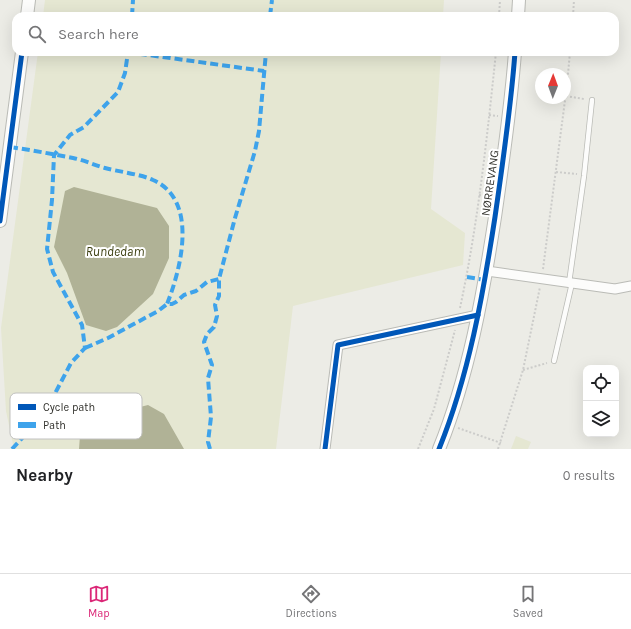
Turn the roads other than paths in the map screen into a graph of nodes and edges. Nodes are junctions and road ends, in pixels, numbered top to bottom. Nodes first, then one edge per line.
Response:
1 (29, 0) edge
2 (520, 0) edge
3 (28, 12) edge
4 (518, 12) edge
5 (21, 56) edge
6 (515, 56) edge
7 (592, 100) road end
8 (2, 197) edge
9 (0, 221) edge
10 (487, 271) junction
11 (570, 283) junction
12 (631, 286) edge
13 (478, 315) junction
14 (554, 361) road end
15 (325, 449) edge
16 (439, 449) edge

1 - 3 street
2 - 4 street
5 - 8 street
6 - 10 street, NØRREVANG
7 - 11 lane
8 - 9 street
10 - 11 street
10 - 13 street, NØRREVANG
11 - 12 street
11 - 14 lane
13 - 15 street
13 - 16 street, NØRREVANG

